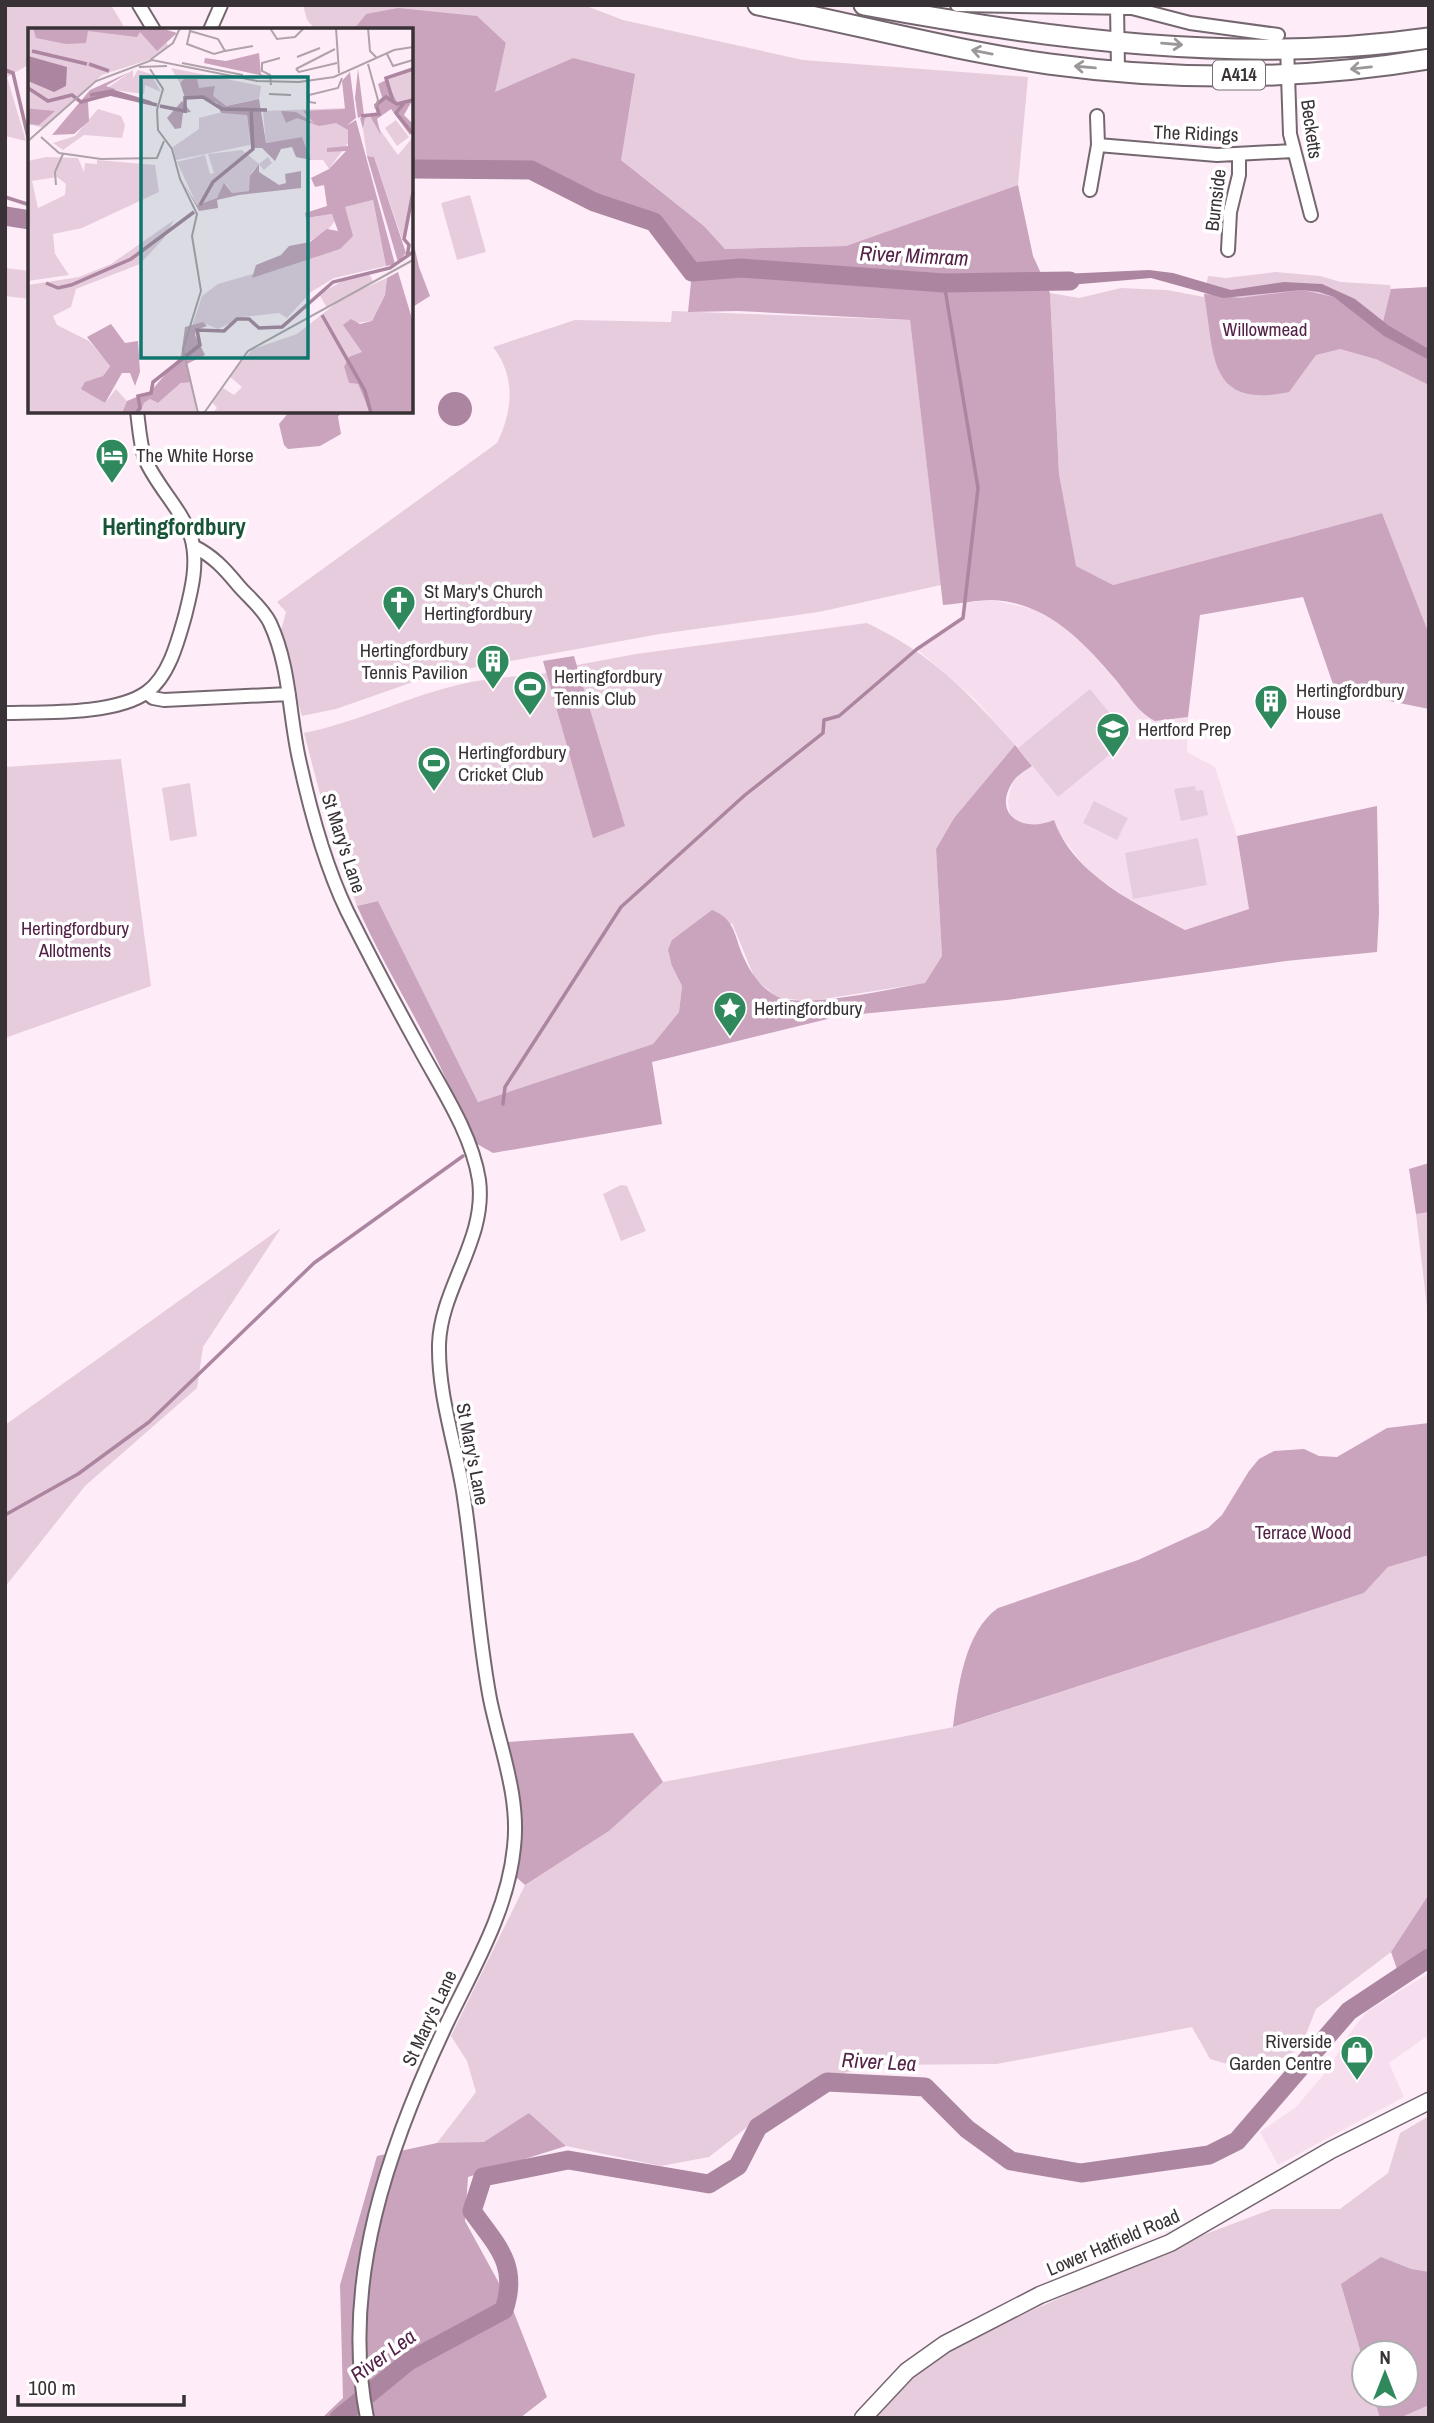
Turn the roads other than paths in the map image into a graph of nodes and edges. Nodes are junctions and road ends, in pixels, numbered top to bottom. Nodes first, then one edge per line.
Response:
1 (138, 5) edge
2 (221, 5) edge
3 (758, 5) edge
4 (864, 5) edge
5 (957, 5) edge
6 (1117, 6) edge
7 (152, 28) edge
8 (210, 28) edge
9 (1429, 38) edge
10 (1282, 41) junction
11 (1120, 42) junction
12 (1429, 59) edge
13 (1118, 70) junction
14 (1287, 74) junction
15 (1097, 116) dead end
16 (1098, 145) junction
17 (1293, 151) junction
18 (1239, 155) junction
19 (1090, 190) dead end
20 (1311, 215) dead end
21 (1228, 250) dead end
22 (137, 413) edge
23 (193, 546) junction
24 (147, 693) junction
25 (289, 694) junction
26 (5, 713) edge
27 (1429, 2101) edge
28 (367, 2418) edge
29 (863, 2418) edge

1 - 7 street
2 - 8 street
13 -> 3 highway, A414
4 - 11 highway, A414
5 - 6 street
6 - 10 street
6 - 11 street
9 - 10 highway, A414
11 -> 10 highway, A414
10 - 14 street, Becketts
11 - 13 street
12 -> 14 highway, A414
13 - 14 highway, A414
14 - 17 street, Becketts
15 - 16 street
16 - 18 street, The Ridings
16 - 19 street
17 - 18 street, The Ridings
17 - 20 street, Becketts
18 - 21 street, Burnside
22 - 23 street
23 - 24 street
23 - 25 street, St Mary's Lane
24 - 25 street
24 - 26 street
25 - 28 street, St Mary's Lane
27 - 29 main road, Lower Hatfield Road

